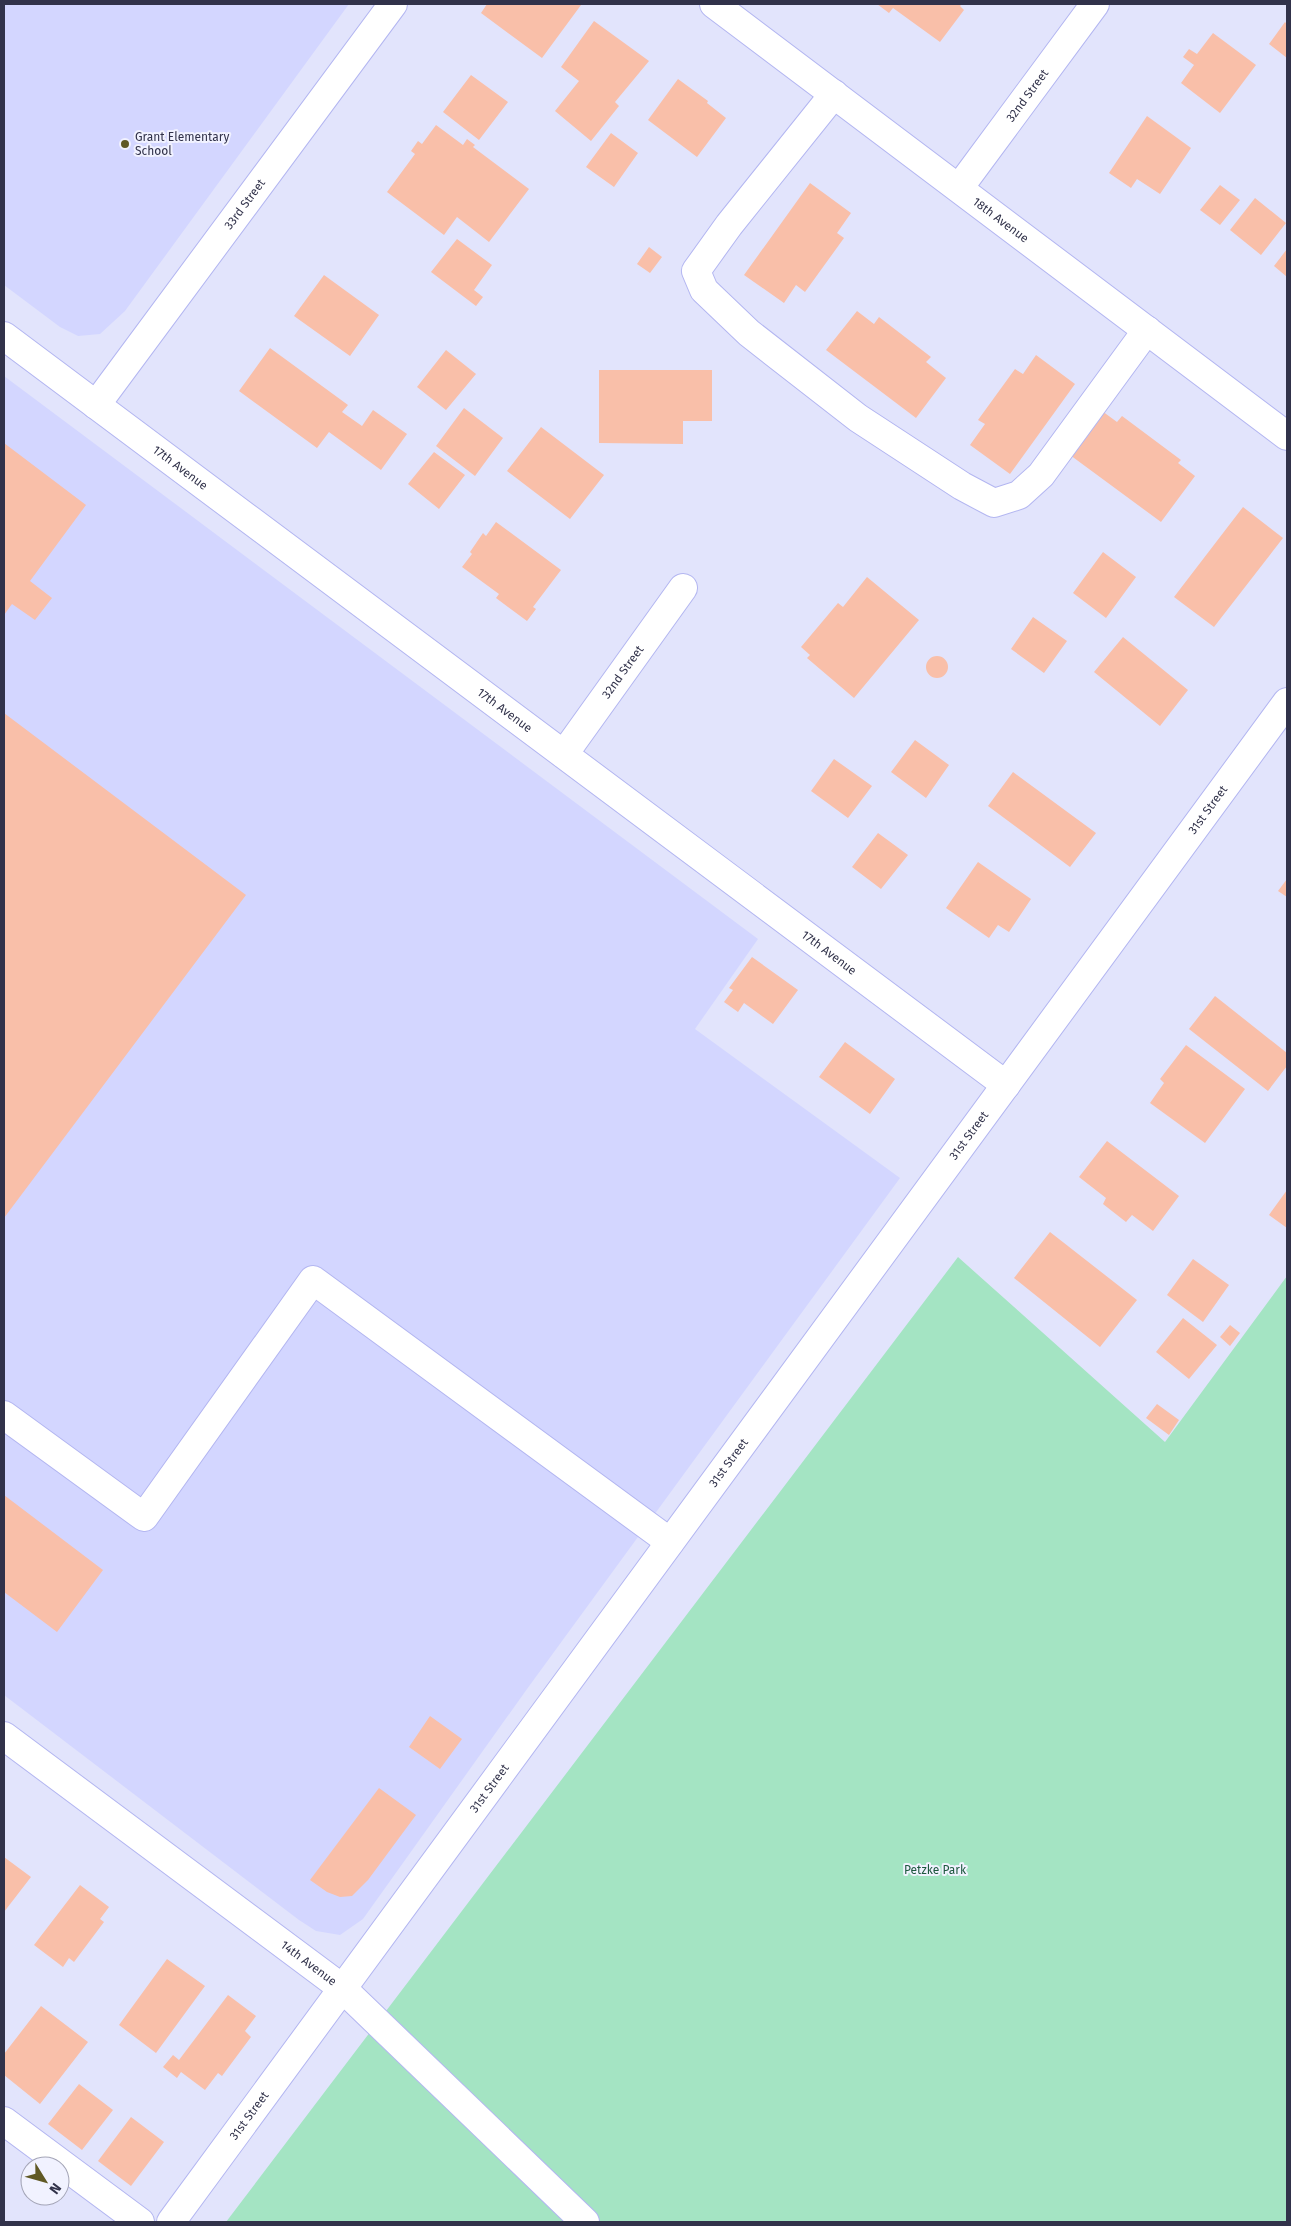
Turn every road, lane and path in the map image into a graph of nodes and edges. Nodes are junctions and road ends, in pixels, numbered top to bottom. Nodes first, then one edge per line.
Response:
1 (393, 4) edge
2 (714, 4) edge
3 (1095, 4) edge
4 (834, 94) junction
5 (958, 188) junction
6 (1147, 330) junction
7 (4, 336) edge
8 (96, 405) junction
9 (1287, 436) edge
10 (683, 588) dead end
11 (1287, 702) edge
12 (564, 754) junction
13 (1006, 1085) junction
14 (4, 1415) edge
15 (670, 1542) junction
16 (4, 1736) edge
17 (342, 1988) junction
18 (4, 2121) edge
19 (140, 2222) edge
20 (171, 2222) edge
21 (585, 2222) edge

1 - 8 street, 33rd Street
2 - 4 street, 18th Avenue
3 - 5 street, 32nd Street
4 - 5 street, 18th Avenue
4 - 6 street
5 - 6 street, 18th Avenue
6 - 9 street, 18th Avenue
7 - 8 street, 17th Avenue
8 - 12 street, 17th Avenue
10 - 12 street, 32nd Street
11 - 13 street, 31st Street
12 - 13 street, 17th Avenue
13 - 15 street, 31st Street
14 - 15 street
15 - 17 street, 31st Street
16 - 17 street, 14th Avenue
17 - 20 street, 31st Street
17 - 21 street, 14th Avenue
18 - 19 street

